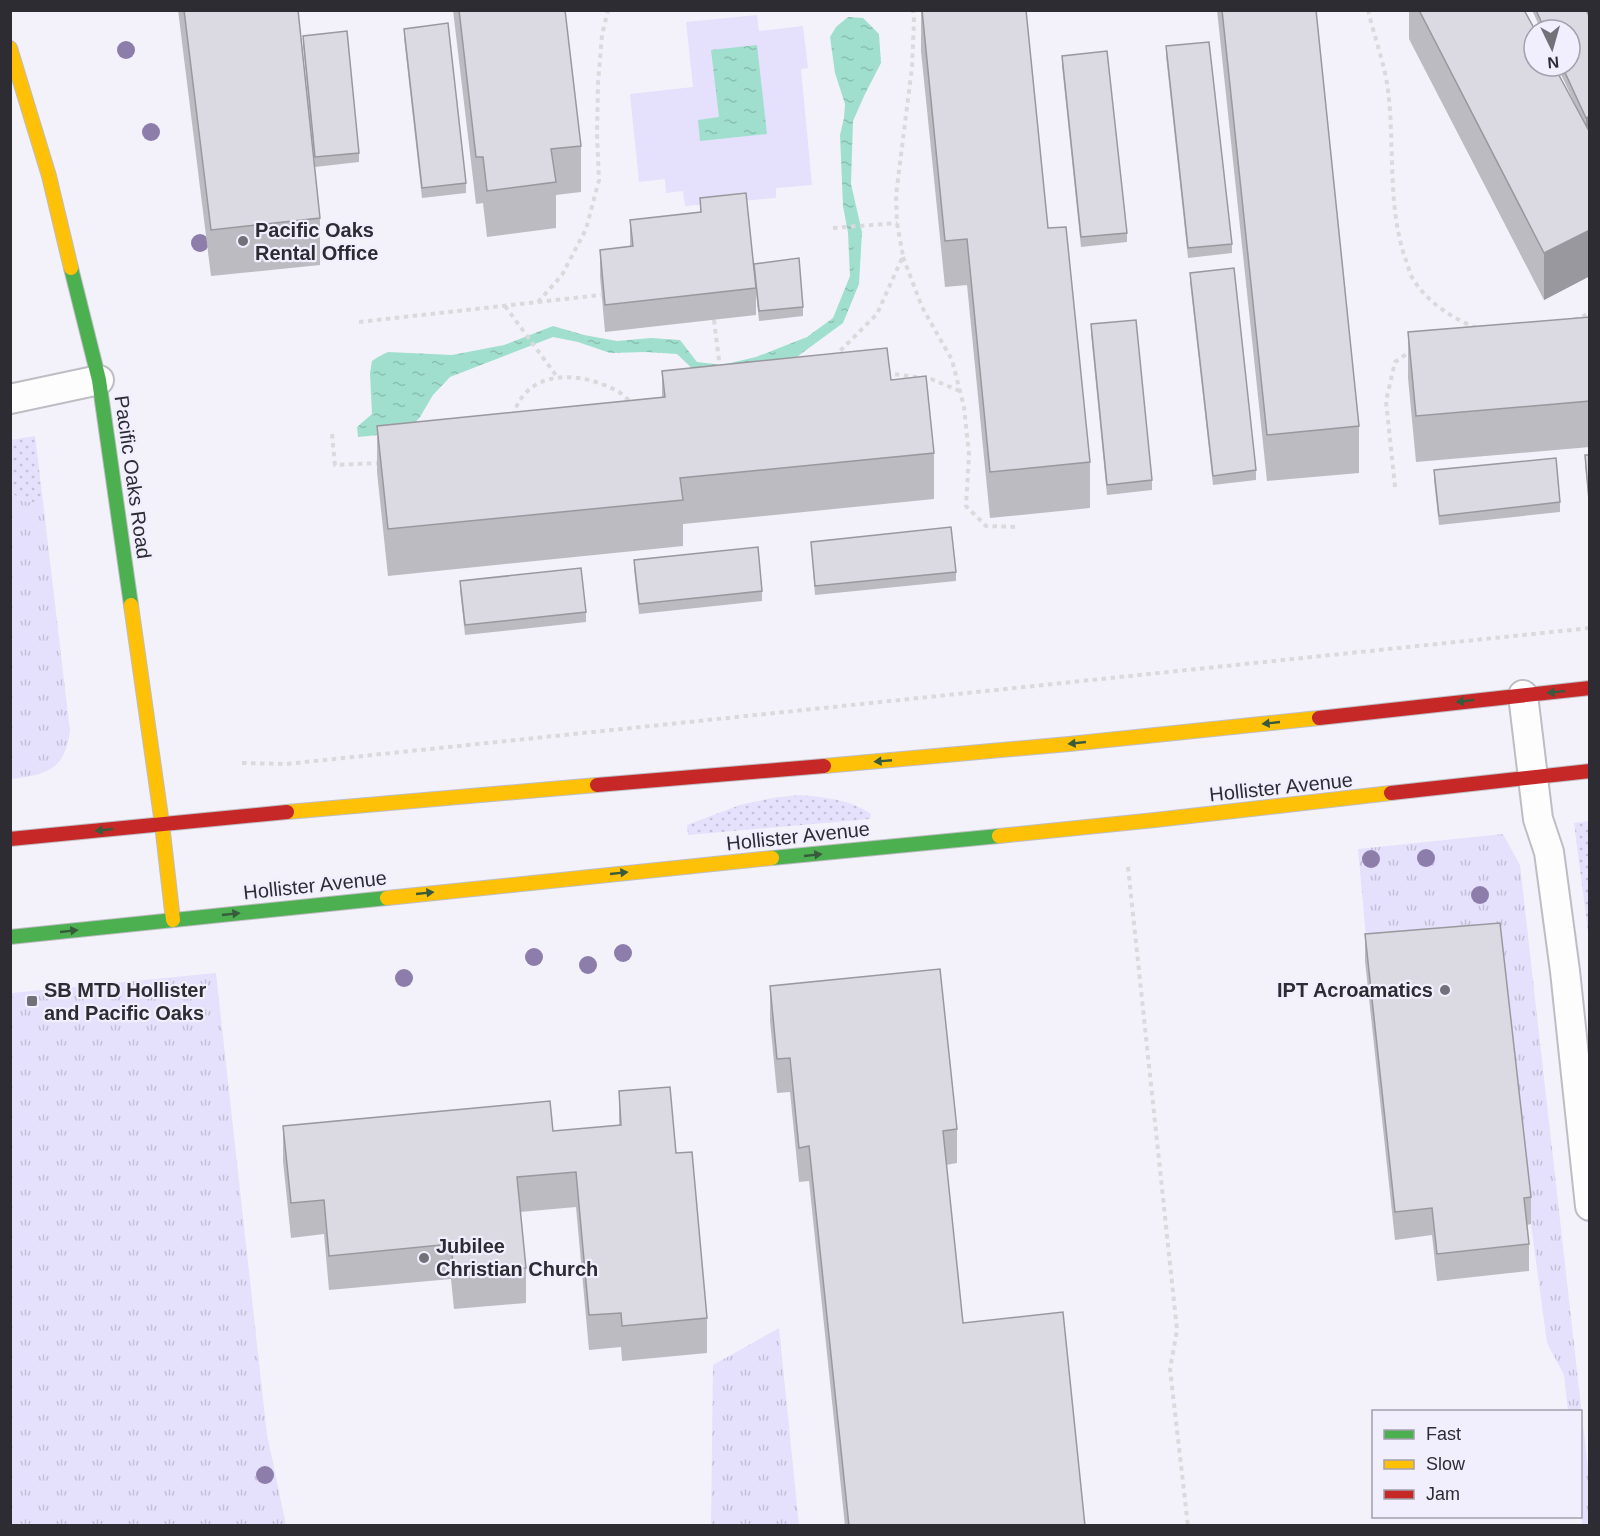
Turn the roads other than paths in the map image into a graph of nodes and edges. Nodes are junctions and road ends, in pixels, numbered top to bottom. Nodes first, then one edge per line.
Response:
1 (10, 48) edge
2 (99, 380) junction
3 (10, 399) edge
4 (1590, 688) edge
5 (1523, 695) junction
6 (1590, 771) edge
7 (1532, 778) junction
8 (162, 824) junction
9 (10, 839) edge
10 (173, 920) junction
11 (10, 937) edge
12 (1590, 1206) edge

1 - 2 main road, Pacific Oaks Road
2 - 3 lane
2 - 8 main road, Pacific Oaks Road
4 -> 5 main road
5 - 7 lane
5 -> 8 main road
6 - 7 main road, Hollister Avenue
10 -> 7 main road, Hollister Avenue
7 - 12 lane
8 -> 9 main road
8 - 10 main road, Pacific Oaks Road
11 -> 10 main road, Hollister Avenue

